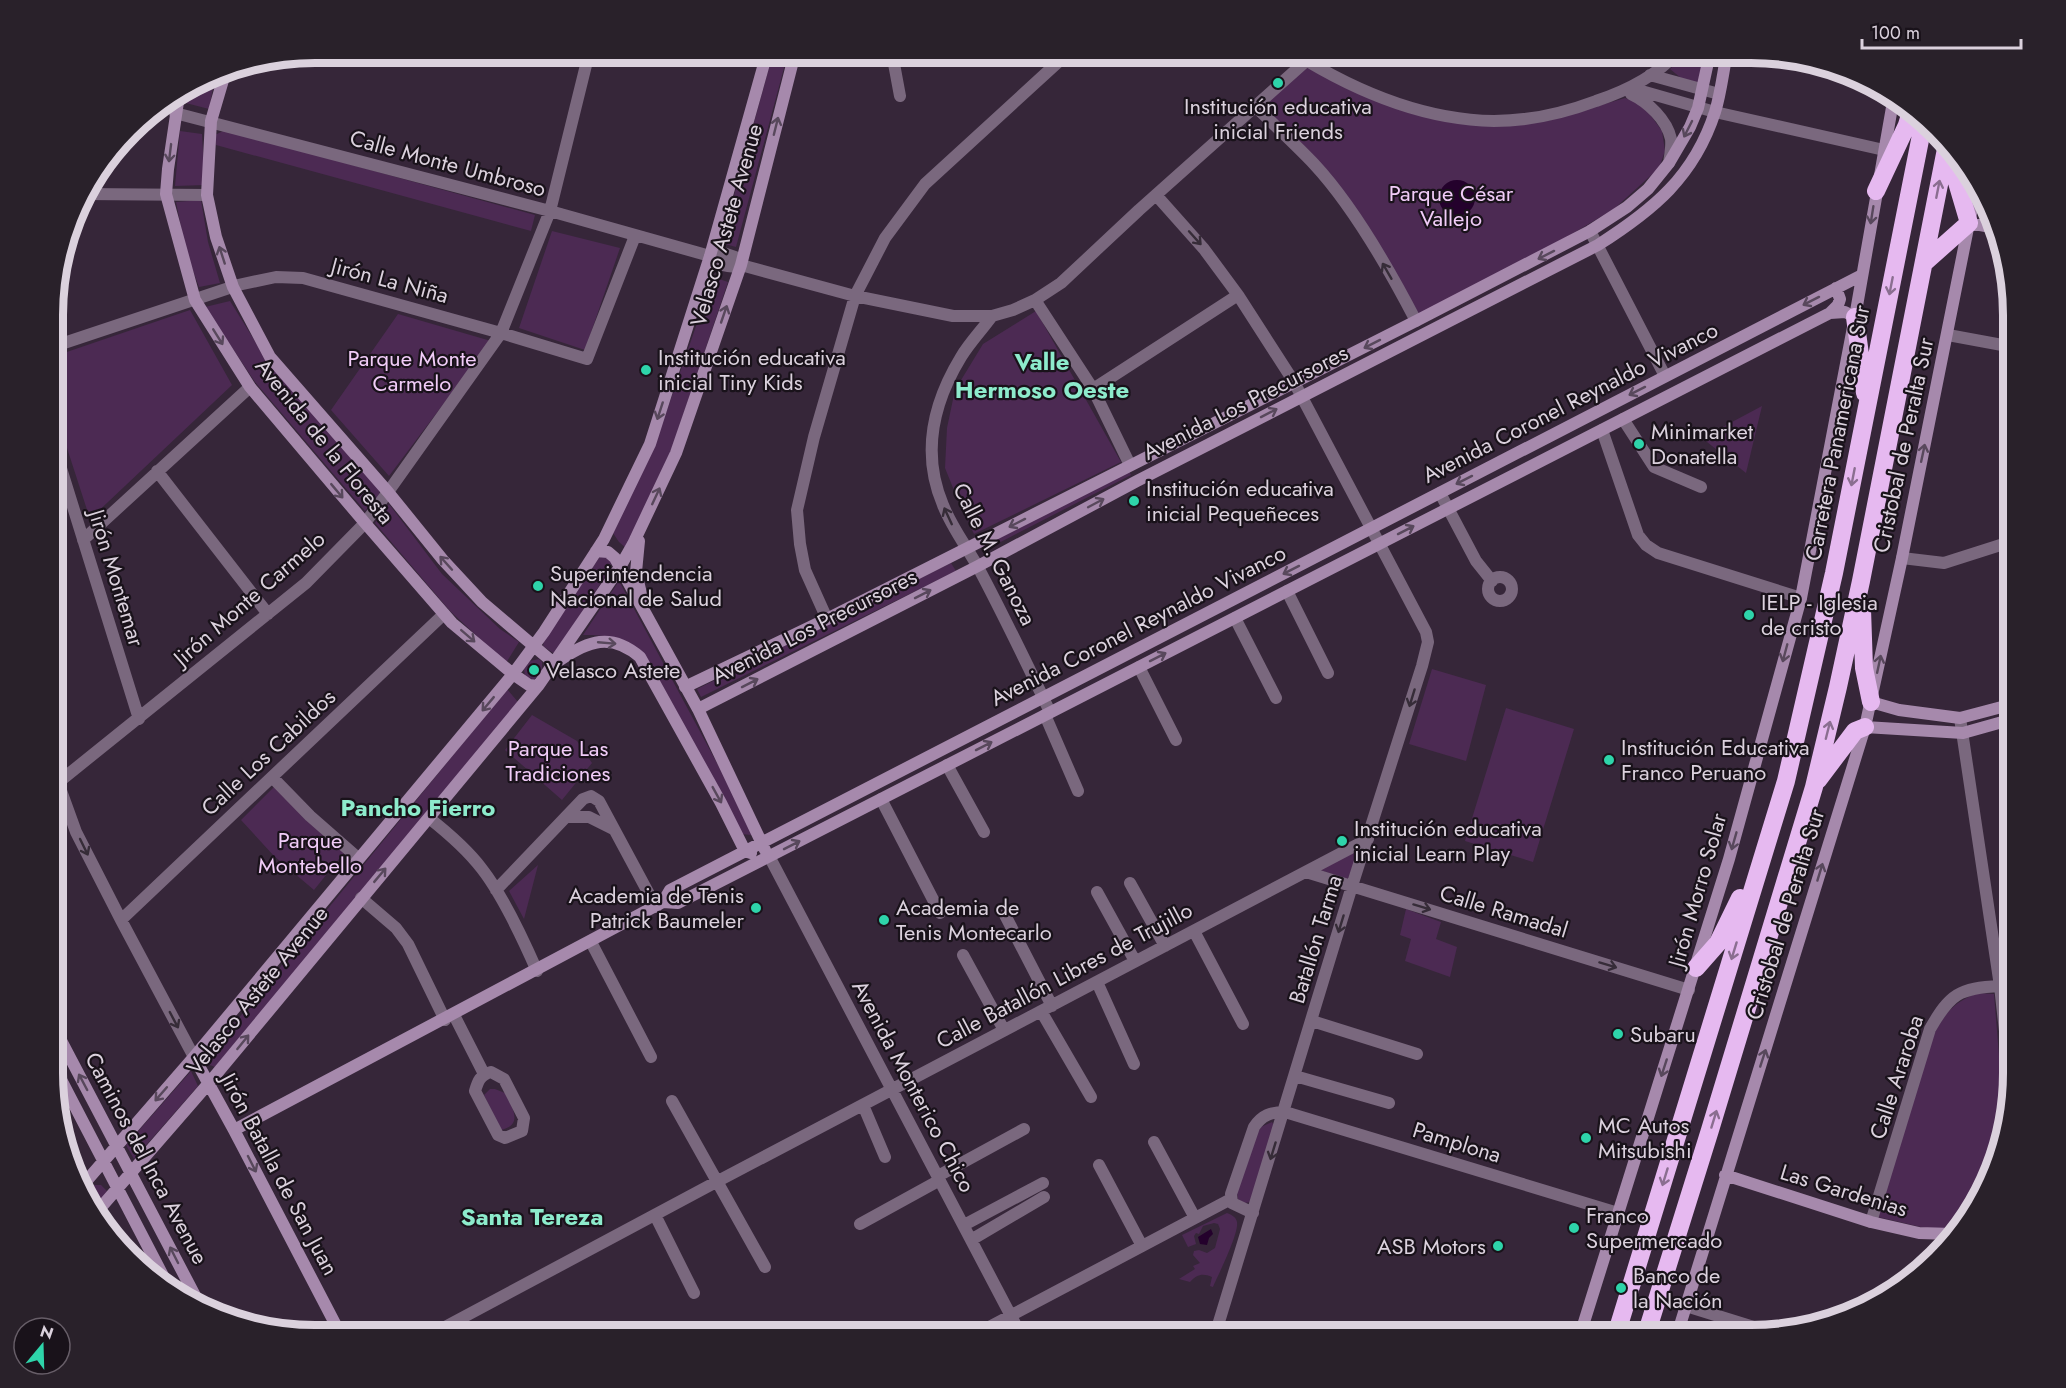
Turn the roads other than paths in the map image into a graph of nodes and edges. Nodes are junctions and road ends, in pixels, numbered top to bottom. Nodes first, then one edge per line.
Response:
1 (586, 63) edge
2 (763, 63) edge
3 (792, 63) edge
4 (894, 63) edge
5 (1056, 63) edge
6 (1303, 63) edge
7 (1323, 63) edge
8 (1667, 63) edge
9 (1708, 63) edge
10 (1725, 63) edge
11 (1650, 75) junction
12 (222, 81) edge
13 (1702, 89) junction
14 (1627, 90) junction
15 (1719, 94) junction
16 (900, 96) dead end
17 (177, 105) edge
18 (1255, 106) junction
19 (1892, 107) edge
20 (1698, 108) junction
21 (1715, 112) junction
22 (175, 113) junction
23 (1909, 119) edge
24 (212, 121) junction
25 (1922, 130) edge
26 (1884, 150) junction
27 (1946, 156) edge
28 (1950, 161) edge
29 (1669, 164) junction
30 (1876, 191) junction
31 (94, 194) edge
32 (166, 194) junction
33 (207, 195) junction
34 (1156, 195) junction
35 (1974, 198) edge
36 (550, 211) junction
37 (1969, 223) junction
38 (1987, 226) edge
39 (1590, 231) junction
40 (635, 236) junction
41 (1598, 245) junction
42 (710, 256) junction
43 (1924, 263) junction
44 (741, 265) junction
45 (1863, 275) junction
46 (233, 287) junction
47 (1836, 288) junction
48 (1238, 295) junction
49 (855, 296) junction
50 (195, 300) junction
51 (1035, 300) junction
52 (1830, 313) junction
53 (970, 316) junction
54 (992, 316) junction
55 (1855, 317) junction
56 (1416, 321) junction
57 (980, 332) junction
58 (501, 333) junction
59 (1948, 335) junction
60 (63, 343) edge
61 (2003, 345) edge
62 (1665, 376) junction
63 (1294, 382) junction
64 (250, 387) junction
65 (1093, 389) junction
66 (1302, 396) junction
67 (1867, 406) junction
68 (1623, 419) junction
69 (1602, 430) junction
70 (1130, 465) junction
71 (158, 471) junction
72 (63, 475) edge
73 (1701, 487) dead end
74 (388, 492) junction
75 (1440, 493) junction
76 (1448, 508) junction
77 (364, 524) junction
78 (642, 525) junction
79 (1372, 528) junction
80 (83, 540) junction
81 (1380, 543) junction
82 (2003, 544) edge
83 (966, 548) junction
84 (596, 551) junction
85 (1902, 558) junction
86 (978, 566) junction
87 (620, 567) junction
88 (1492, 581) dead end
89 (1861, 581) junction
90 (1287, 591) junction
91 (1800, 598) junction
92 (268, 614) junction
93 (444, 614) junction
94 (1205, 614) junction
95 (1235, 618) junction
96 (827, 619) junction
97 (1212, 629) junction
98 (657, 635) junction
99 (533, 647) junction
100 (555, 664) junction
101 (1139, 667) junction
102 (1328, 673) dead end
103 (513, 674) junction
104 (538, 686) junction
105 (686, 687) junction
106 (1043, 698) junction
107 (1276, 698) dead end
108 (1871, 702) junction
109 (2003, 707) edge
110 (698, 709) junction
111 (1048, 713) junction
112 (139, 718) junction
113 (1960, 718) junction
114 (2003, 722) edge
115 (1865, 727) junction
116 (1963, 732) junction
117 (1176, 740) dead end
118 (947, 765) junction
119 (63, 776) edge
120 (272, 777) junction
121 (1814, 787) junction
122 (1078, 791) dead end
123 (63, 798) edge
124 (881, 799) junction
125 (566, 817) junction
126 (1776, 817) junction
127 (429, 818) junction
128 (614, 830) junction
129 (984, 832) dead end
130 (1368, 839) junction
131 (762, 843) junction
132 (745, 851) junction
133 (769, 856) junction
134 (358, 858) junction
135 (1306, 872) junction
136 (1130, 883) dead end
137 (1352, 886) junction
138 (496, 890) junction
139 (1097, 892) dead end
140 (361, 898) junction
141 (660, 904) junction
142 (940, 913) dead end
143 (1005, 915) dead end
144 (120, 920) junction
145 (1194, 931) junction
146 (591, 942) junction
147 (1165, 946) junction
148 (963, 955) dead end
149 (1136, 961) junction
150 (1696, 968) junction
151 (537, 971) junction
152 (1097, 982) junction
153 (2000, 986) junction
154 (1689, 990) junction
155 (1047, 1008) junction
156 (2003, 1013) edge
157 (449, 1017) junction
158 (1312, 1021) junction
159 (1243, 1024) dead end
160 (1005, 1030) junction
161 (63, 1047) edge
162 (1417, 1054) dead end
163 (194, 1057) junction
164 (651, 1057) dead end
165 (1134, 1064) dead end
166 (484, 1074) junction
167 (1295, 1076) junction
168 (209, 1083) junction
169 (64, 1086) edge
170 (892, 1090) junction
171 (1091, 1097) dead end
172 (672, 1101) dead end
173 (1389, 1103) dead end
174 (863, 1105) junction
175 (1285, 1112) junction
176 (234, 1130) junction
177 (1024, 1130) dead end
178 (1154, 1142) dead end
179 (116, 1144) junction
180 (885, 1157) dead end
181 (103, 1160) junction
182 (1099, 1165) dead end
183 (131, 1171) junction
184 (1725, 1175) junction
185 (939, 1178) junction
186 (87, 1180) edge
187 (718, 1181) junction
188 (1043, 1183) dead end
189 (118, 1188) junction
190 (1044, 1197) dead end
191 (1231, 1199) junction
192 (102, 1206) edge
193 (1618, 1213) junction
194 (1253, 1214) junction
195 (654, 1215) junction
196 (1195, 1218) junction
197 (1871, 1222) junction
198 (860, 1224) dead end
199 (964, 1225) junction
200 (1944, 1234) edge
201 (971, 1240) junction
202 (1142, 1246) junction
203 (765, 1267) dead end
204 (161, 1273) edge
205 (694, 1293) dead end
206 (194, 1294) edge
207 (1686, 1306) junction
208 (1011, 1316) junction
209 (336, 1325) edge
210 (449, 1325) edge
211 (993, 1325) edge
212 (1016, 1325) edge
213 (1218, 1325) edge
214 (1583, 1325) edge
215 (1619, 1325) edge
216 (1649, 1325) edge
217 (1680, 1325) edge
218 (1747, 1325) edge

1 - 36 street, Jirón Monte Carmelo
2 - 42 street, Velasco Astete Avenue
44 -> 3 street, Velasco Astete Avenue
4 - 16 street
5 - 49 street
6 - 18 street, Calle Monte Umbroso
7 - 14 street
8 - 11 street
9 - 13 street, Avenida Los Precursores
10 - 15 street, Avenida Los Precursores
11 - 13 street
11 - 14 street
12 - 24 street, Avenida de la Floresta
13 - 15 street
13 - 20 street, Avenida Los Precursores
14 - 20 street
14 - 29 street
15 - 21 street, Avenida Los Precursores
17 - 22 street, Avenida de la Floresta
18 - 34 street, Calle Monte Umbroso
56 -> 18 street
19 - 26 street, Jirón Morro Solar
20 - 21 street
20 -> 29 street, Avenida Los Precursores
21 - 26 street
21 - 41 street, Avenida Los Precursores
22 - 24 street, Calle Monte Umbroso
22 -> 32 street, Avenida de la Floresta
23 - 30 highway
24 - 33 street, Avenida de la Floresta
24 - 36 street, Calle Monte Umbroso
25 -> 67 highway, Carretera Panamericana Sur
26 - 30 street, Jirón Morro Solar
43 -> 27 highway
28 - 37 highway
29 - 39 street, Avenida Los Precursores
30 -> 45 street, Jirón Morro Solar
31 - 32 street
32 - 33 street
32 - 50 street, Avenida de la Floresta
46 -> 33 street, Avenida de la Floresta
34 -> 48 street
34 - 51 street, Calle Monte Umbroso
35 - 37 street, Cristobal de Peralta Sur
36 - 40 street, Calle Monte Umbroso
36 - 58 street, Jirón Monte Carmelo
37 - 38 street
37 - 43 highway
37 - 59 street, Cristobal de Peralta Sur
39 - 41 street
39 -> 56 street, Avenida Los Precursores
40 - 42 street, Calle Monte Umbroso
40 - 58 street, Jirón La Niña
41 - 62 street
41 - 66 street, Avenida Los Precursores
42 - 44 street, Calle Monte Umbroso
42 -> 84 street, Velasco Astete Avenue
43 - 89 highway
44 - 49 street, Calle Monte Umbroso
78 -> 44 street, Velasco Astete Avenue
45 - 47 street, Avenida Coronel Reynaldo Vivanco
45 - 55 street, Jirón Morro Solar
46 - 50 street, Jirón La Niña
46 - 58 street, Jirón La Niña
46 - 74 street, Avenida de la Floresta
47 - 52 street
47 -> 62 street, Avenida Coronel Reynaldo Vivanco
48 - 63 street
48 - 65 street
49 - 53 street, Calle Monte Umbroso
49 - 96 street
50 - 60 street, Jirón La Niña
50 -> 64 street, Avenida de la Floresta
51 - 54 street, Calle Monte Umbroso
51 - 65 street
52 - 55 street
52 - 68 street, Avenida Coronel Reynaldo Vivanco
53 - 54 street, Calle Monte Umbroso
53 - 57 street
54 - 57 street, Calle M. Ganoza
55 - 67 highway
55 - 91 street, Jirón Morro Solar
56 -> 63 street, Avenida Los Precursores
83 -> 57 street, Calle M. Ganoza
58 - 74 street, Jirón Monte Carmelo
59 - 61 street
85 -> 59 street, Cristobal de Peralta Sur
62 -> 75 street, Avenida Coronel Reynaldo Vivanco
63 - 66 street
63 - 70 street, Avenida Los Precursores
64 - 71 street
64 -> 77 street, Avenida de la Floresta
65 - 70 street
66 - 79 street, Batallón Tarma
86 -> 66 street, Avenida Los Precursores
67 -> 126 highway, Carretera Panamericana Sur
68 - 69 street, Avenida Coronel Reynaldo Vivanco
68 - 73 street
69 - 76 street, Avenida Coronel Reynaldo Vivanco
69 - 91 street
70 -> 83 street, Avenida Los Precursores
71 - 80 street
71 - 92 street
72 - 80 street, Jirón Montemar
74 - 77 street, Jirón Monte Carmelo
99 -> 74 street, Avenida de la Floresta
75 - 76 street
75 - 79 street, Avenida Coronel Reynaldo Vivanco
81 -> 76 street, Avenida Coronel Reynaldo Vivanco
76 - 88 street
77 - 92 street, Jirón Monte Carmelo
77 - 93 street, Avenida de la Floresta
78 - 87 street, Velasco Astete Avenue
78 - 98 street
79 - 81 street, Batallón Tarma
79 -> 94 street, Avenida Coronel Reynaldo Vivanco
80 - 112 street, Jirón Montemar
81 - 90 street, Avenida Coronel Reynaldo Vivanco
81 -> 130 street, Batallón Tarma
82 - 85 street
83 - 86 street, Calle M. Ganoza
83 - 96 street, Avenida Los Precursores
84 - 87 street, Avenida Monterico Chico
84 - 99 street, Velasco Astete Avenue
108 -> 85 street, Cristobal de Peralta Sur
86 - 106 street, Calle M. Ganoza
110 -> 86 street, Avenida Los Precursores
87 - 98 street, Avenida Monterico Chico
87 - 100 street, Velasco Astete Avenue
89 - 108 highway
121 -> 89 highway
90 - 95 street, Avenida Coronel Reynaldo Vivanco
90 - 102 street
91 -> 150 street, Jirón Morro Solar
92 - 112 street, Jirón Monte Carmelo
93 -> 103 street, Avenida de la Floresta
93 - 120 street, Calle Los Cabildos
94 - 97 street
94 - 106 street, Avenida Coronel Reynaldo Vivanco
95 - 97 street, Avenida Coronel Reynaldo Vivanco
95 - 107 street
96 - 105 street, Avenida Los Precursores
101 -> 97 street, Avenida Coronel Reynaldo Vivanco
98 - 105 street, Avenida Monterico Chico
99 - 100 street, Avenida de la Floresta
99 - 103 street, Velasco Astete Avenue
100 - 104 street, Velasco Astete Avenue
100 -> 132 street
101 - 111 street, Avenida Coronel Reynaldo Vivanco
101 - 117 street
103 - 104 street, Avenida de la Floresta
103 -> 134 street, Velasco Astete Avenue
104 - 127 street, Velasco Astete Avenue
105 - 110 street, Avenida Monterico Chico
106 - 111 street, Calle M. Ganoza
106 - 131 street, Avenida Coronel Reynaldo Vivanco
108 - 113 street
108 - 115 street, Cristobal de Peralta Sur
109 - 113 street
110 - 131 street, Avenida Monterico Chico
118 -> 111 street, Avenida Coronel Reynaldo Vivanco
111 - 122 street, Calle M. Ganoza
112 - 119 street, Jirón Monte Carmelo
113 - 116 street
114 - 116 street
115 - 116 street
115 - 121 highway
184 -> 115 street, Cristobal de Peralta Sur
116 - 153 street
118 - 124 street, Avenida Coronel Reynaldo Vivanco
118 - 129 street
120 - 134 street
120 - 144 street, Calle Los Cabildos
216 -> 121 highway
123 -> 144 street, Jirón Batalla de San Juan
133 -> 124 street, Avenida Coronel Reynaldo Vivanco
124 - 142 street
125 - 128 street
125 - 128 street
125 - 138 street
126 - 150 highway
126 -> 215 highway, Carretera Panamericana Sur
127 - 138 street
140 -> 127 street, Velasco Astete Avenue
128 - 141 street
130 - 135 street, Calle Batallón Libres de Trujillo
130 - 137 street, Batallón Tarma
131 - 132 street, Avenida Coronel Reynaldo Vivanco
131 - 133 street, Avenida Monterico Chico
132 - 133 street
132 - 141 street, Avenida Coronel Reynaldo Vivanco
133 - 141 street, Avenida Coronel Reynaldo Vivanco
133 - 170 street, Avenida Monterico Chico
134 - 163 street, Velasco Astete Avenue
135 - 137 street, Calle Ramadal
135 - 145 street, Calle Batallón Libres de Trujillo
136 - 147 street
137 -> 154 street, Calle Ramadal
137 -> 158 street, Batallón Tarma
138 - 151 street
139 - 149 street
140 - 157 street
168 -> 140 street, Velasco Astete Avenue
141 - 146 street, Avenida Coronel Reynaldo Vivanco
143 - 155 street
144 -> 163 street, Jirón Batalla de San Juan
145 - 147 street, Calle Batallón Libres de Trujillo
145 - 159 street
146 - 151 street, Avenida Coronel Reynaldo Vivanco
146 - 164 street
147 - 149 street, Calle Batallón Libres de Trujillo
148 - 160 street
149 - 152 street, Calle Batallón Libres de Trujillo
150 - 154 street, Jirón Morro Solar
151 - 157 street, Avenida Coronel Reynaldo Vivanco
152 - 155 street, Calle Batallón Libres de Trujillo
152 - 165 street
153 - 156 street
153 - 197 street, Calle Araroba
154 -> 193 street, Jirón Morro Solar
155 - 160 street, Calle Batallón Libres de Trujillo
155 - 171 street
157 - 166 street
157 - 176 street, Avenida Coronel Reynaldo Vivanco
158 - 162 street
158 - 167 street, Batallón Tarma
160 - 170 street, Calle Batallón Libres de Trujillo
179 -> 161 street, Caminos del Inca Avenue
163 - 168 street, Jirón Batalla de San Juan
163 -> 179 street, Velasco Astete Avenue
166 - 166 street
167 - 173 street
167 - 175 street, Batallón Tarma
168 - 176 street, Jirón Batalla de San Juan
168 - 183 street, Velasco Astete Avenue
169 - 181 street, Caminos del Inca Avenue
170 - 174 street, Calle Batallón Libres de Trujillo
170 - 185 street, Avenida Monterico Chico
172 - 187 street
174 - 180 street
174 - 187 street, Calle Batallón Libres de Trujillo
175 - 191 street
175 - 193 street, Pamplona
175 -> 194 street, Batallón Tarma
176 -> 209 street, Jirón Batalla de San Juan
177 - 185 street
178 - 196 street
179 - 181 street, Velasco Astete Avenue
179 - 183 street, Caminos del Inca Avenue
181 - 186 street, Velasco Astete Avenue
181 - 189 street, Caminos del Inca Avenue
182 - 202 street
183 - 189 street, Velasco Astete Avenue
206 -> 183 street, Caminos del Inca Avenue
184 - 197 street, Las Gardenias
184 - 207 street, Cristobal de Peralta Sur
185 - 198 street
185 - 199 street, Avenida Monterico Chico
187 - 195 street, Calle Batallón Libres de Trujillo
187 - 203 street
188 - 199 street
189 - 192 street, Velasco Astete Avenue
189 - 204 street, Caminos del Inca Avenue
190 - 201 street
191 - 194 street
191 - 196 street
193 - 214 street, Jirón Morro Solar
194 - 213 street, Batallón Tarma
195 - 205 street
195 - 210 street, Calle Batallón Libres de Trujillo
196 - 202 street
197 - 200 street, Las Gardenias
199 - 201 street, Avenida Monterico Chico
201 - 208 street, Avenida Monterico Chico
202 - 208 street
207 - 217 street, Cristobal de Peralta Sur
207 - 218 street
208 - 211 street
208 - 212 street, Avenida Monterico Chico

